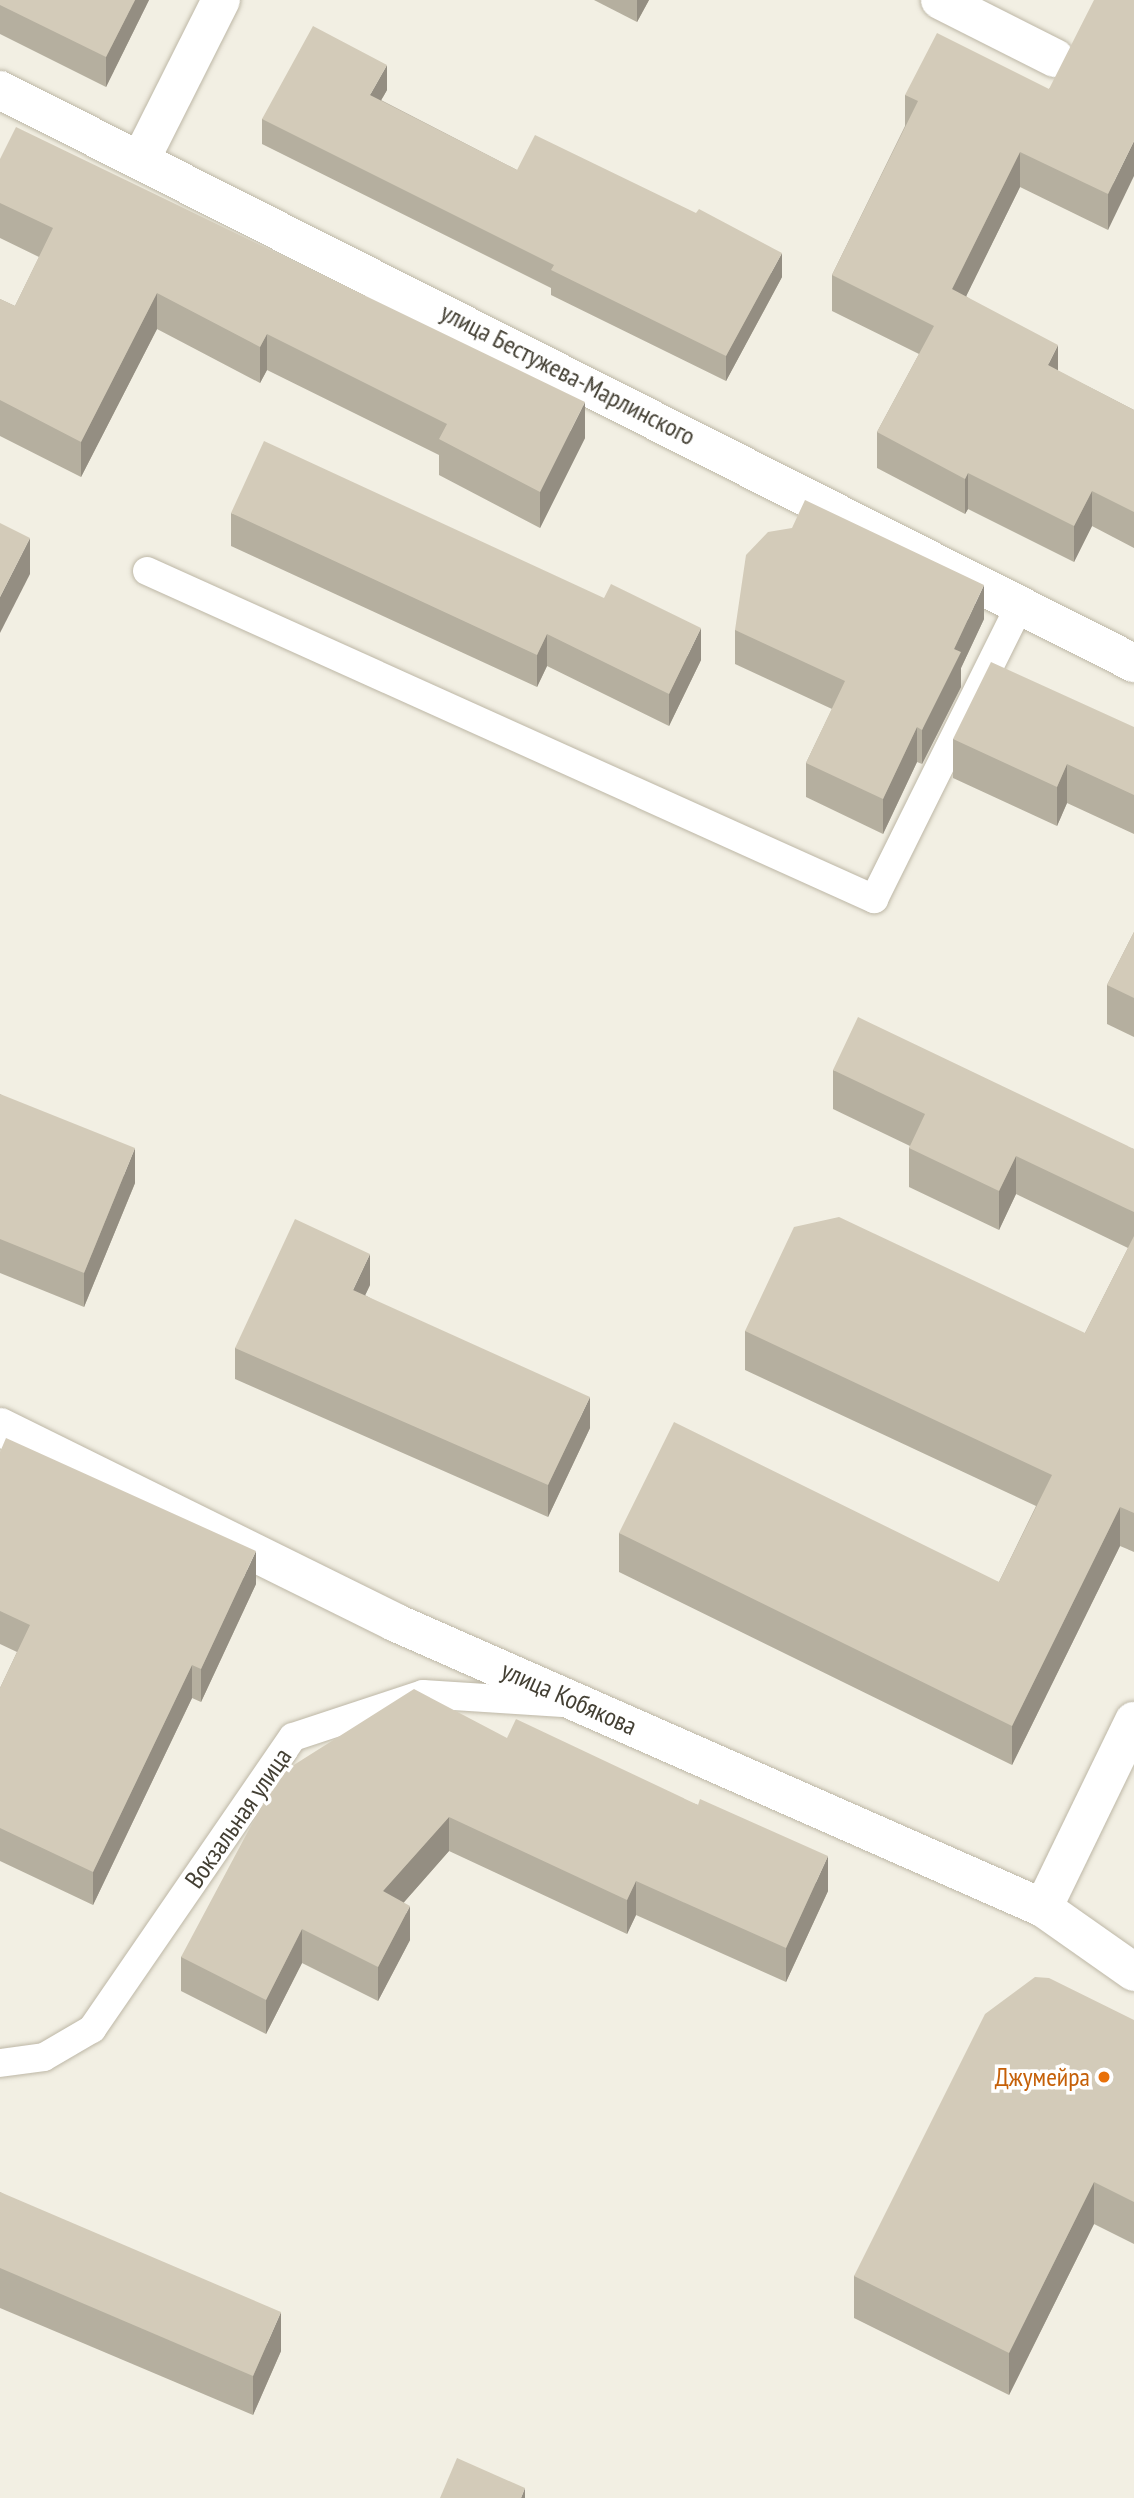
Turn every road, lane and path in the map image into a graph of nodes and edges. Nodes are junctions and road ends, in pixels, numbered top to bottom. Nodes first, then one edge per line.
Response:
1 (221, 0) edge
2 (940, 0) edge
3 (1055, 58) dead end
4 (0, 90) edge
5 (141, 159) junction
6 (147, 571) dead end
7 (1021, 603) junction
8 (1134, 663) edge
9 (0, 1427) edge
10 (586, 1705) junction
11 (1134, 1721) edge
12 (1044, 1908) junction
13 (1134, 1972) edge
14 (0, 2063) edge

1 - 5 street
2 - 3 street
4 - 5 street, улица Бестужева-Марлинского
5 - 7 street, улица Бестужева-Марлинского
6 - 7 lane
7 - 8 street, улица Бестужева-Марлинского
9 - 10 street, улица Кобякова
10 - 12 street, улица Кобякова
10 - 14 lane, Вокзальная улица
11 - 12 street
12 - 13 street, улица Кобякова

